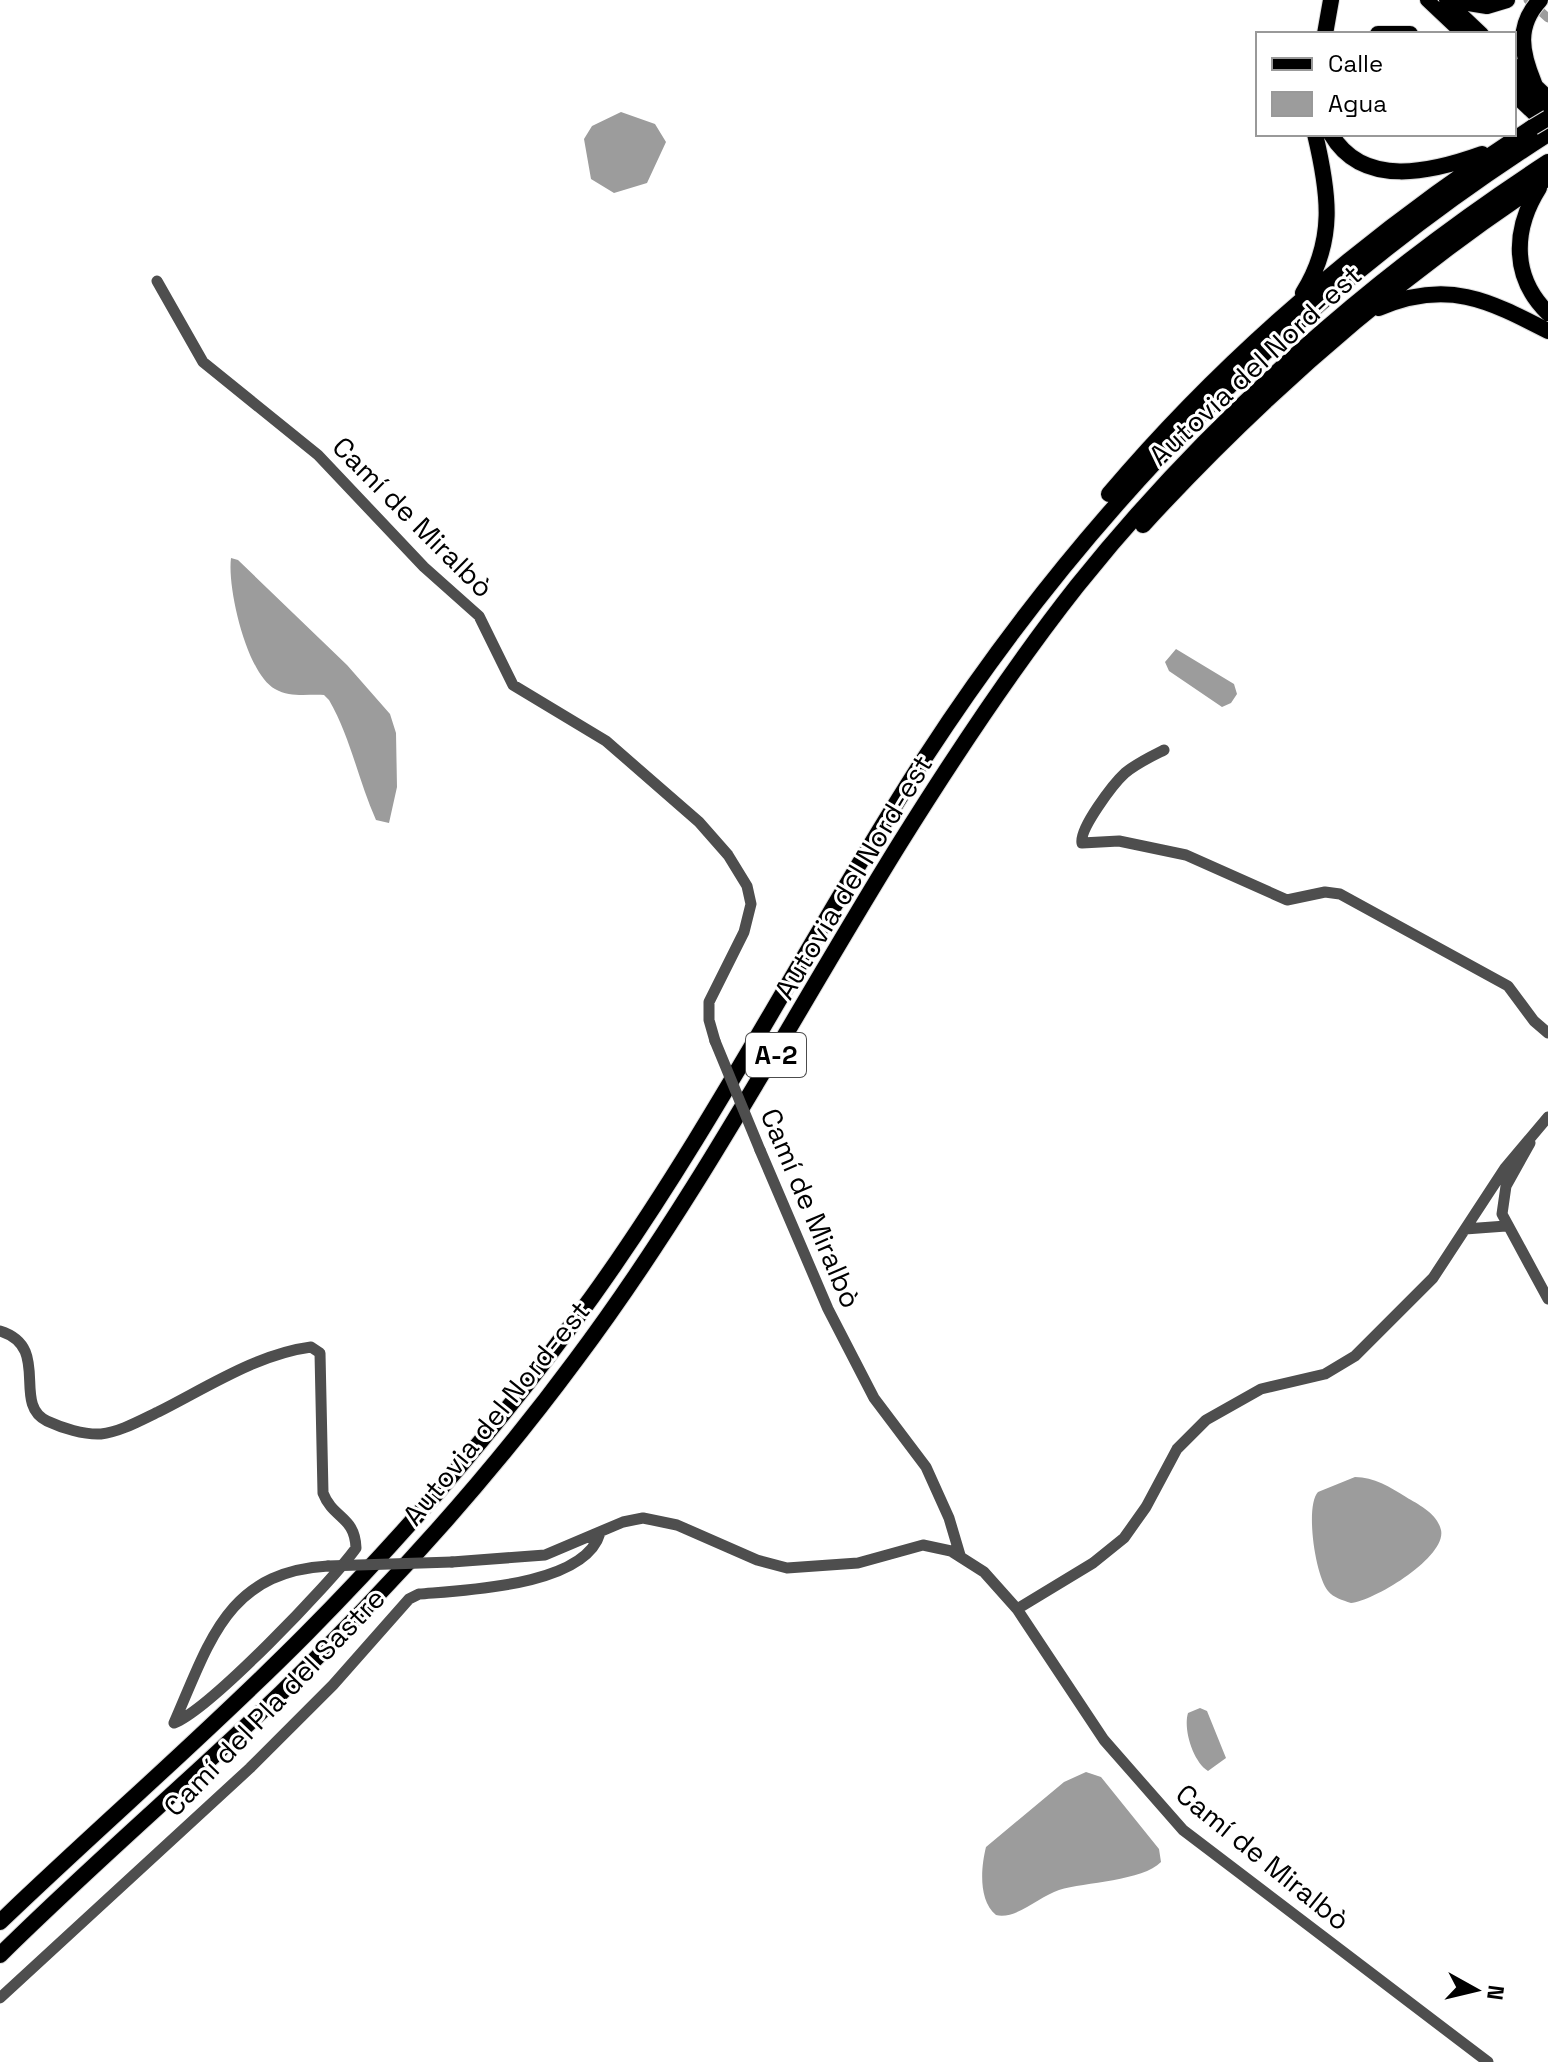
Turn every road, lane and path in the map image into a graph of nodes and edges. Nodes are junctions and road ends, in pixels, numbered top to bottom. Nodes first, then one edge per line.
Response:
1 (1331, 0) edge
2 (1413, 0) edge
3 (1427, 0) edge
4 (1448, 0) edge
5 (1506, 0) edge
6 (1540, 0) edge
7 (1325, 32) edge
8 (1447, 32) edge
9 (1461, 32) edge
10 (1480, 32) edge
11 (1516, 67) edge
12 (1516, 82) edge
13 (1534, 83) junction
14 (1516, 97) edge
15 (1548, 97) edge
16 (1548, 112) edge
17 (1548, 118) edge
18 (1543, 131) edge
19 (1315, 136) edge
20 (1333, 136) edge
21 (1502, 147) junction
22 (1548, 162) edge
23 (1546, 180) edge
24 (157, 281) dead end
25 (1292, 309) junction
26 (1548, 313) edge
27 (1363, 315) junction
28 (1548, 331) edge
29 (1039, 638) junction
30 (1164, 750) dead end
31 (841, 897) junction
32 (1548, 1033) edge
33 (1548, 1117) edge
34 (1531, 1135) junction
35 (1506, 1226) junction
36 (1465, 1229) junction
37 (1548, 1299) edge
38 (0, 1331) edge
39 (600, 1533) junction
40 (960, 1555) junction
41 (1017, 1609) junction
42 (0, 1922) edge
43 (0, 1955) edge
44 (0, 1998) edge
45 (1488, 2062) edge

1 - 7 highway
2 - 8 main road
3 - 9 main road
4 - 5 highway
4 - 10 main road
6 - 13 highway
11 - 13 main road
12 - 16 main road
13 - 15 main road
14 - 18 main road
17 - 18 highway, bridge
18 - 21 highway
18 - 31 highway, Autovia del Nord-est / A-2
19 - 25 highway
20 - 21 highway
21 - 25 highway
22 - 29 highway, Autovia del Nord-est / A-2
23 - 26 highway
23 - 27 highway
24 - 40 street, Camí de Miralbò, bridge
25 - 31 highway
27 - 28 highway
27 - 29 highway
29 - 43 highway, Autovia del Nord-est / A-2
30 - 32 street
31 - 42 highway, Autovia del Nord-est / A-2
33 - 34 street
34 - 35 street
34 - 36 street
35 - 36 street
35 - 37 street
36 - 41 street
38 - 39 street, Camí del Pla del Sastre, bridge
39 - 40 street
39 - 44 street, Camí del Pla del Sastre
40 - 41 street, Camí de Miralbò
41 - 45 street, Camí de Miralbò

